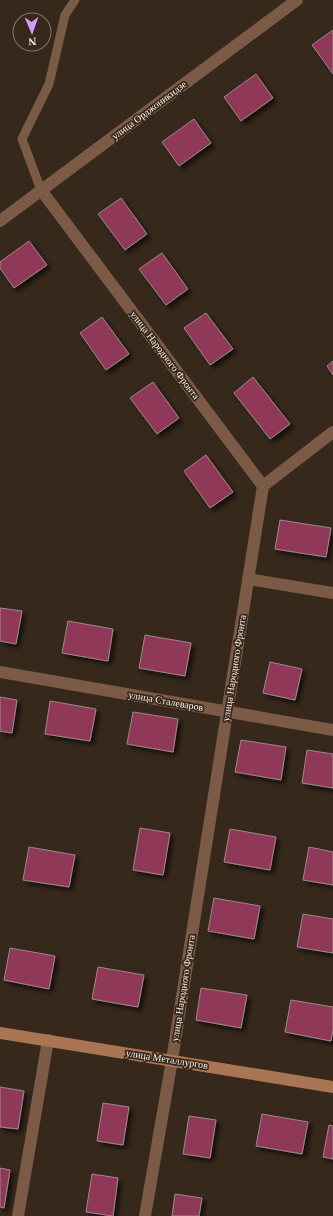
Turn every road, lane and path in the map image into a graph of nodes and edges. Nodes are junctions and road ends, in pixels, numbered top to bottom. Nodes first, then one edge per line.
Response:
1 (75, 0) edge
2 (297, 0) edge
3 (41, 190) junction
4 (0, 221) edge
5 (333, 432) edge
6 (263, 486) junction
7 (248, 579) junction
8 (333, 593) edge
9 (0, 672) edge
10 (227, 711) junction
11 (333, 730) edge
12 (0, 1032) edge
13 (48, 1040) junction
14 (172, 1060) junction
15 (333, 1087) edge
16 (18, 1216) edge
17 (145, 1216) edge

1 - 3 lane
2 - 3 street, улица Орджоникидзе
3 - 4 street, улица Орджоникидзе
3 - 6 street, улица Народного Фронта
5 - 6 street
6 - 7 street, улица Народного Фронта
7 - 8 street
7 - 10 street, улица Народного Фронта
9 - 10 street, улица Сталеваров
10 - 11 street, улица Сталеваров
10 - 14 street, улица Народного Фронта
12 - 13 main road, улица Металлургов
13 - 14 main road, улица Металлургов
13 - 16 street
14 - 15 main road, улица Металлургов
14 - 17 street, улица Народного Фронта

